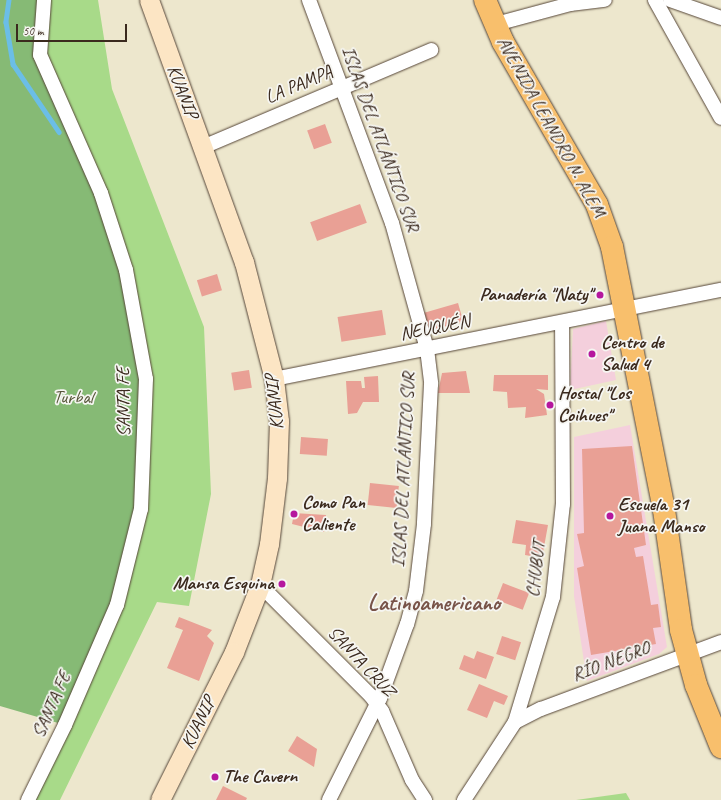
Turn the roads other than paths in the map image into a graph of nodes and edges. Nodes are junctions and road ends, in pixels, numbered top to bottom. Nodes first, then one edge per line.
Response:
1 (44, 0) edge
2 (149, 0) edge
3 (309, 0) edge
4 (485, 0) edge
5 (605, 0) edge
6 (655, 0) edge
7 (670, 0) edge
8 (721, 18) edge
9 (496, 24) junction
10 (431, 50) dead end
11 (341, 88) junction
12 (721, 118) edge
13 (203, 147) junction
14 (721, 290) edge
15 (626, 308) junction
16 (562, 322) junction
17 (427, 349) junction
18 (274, 378) junction
19 (260, 585) junction
20 (721, 642) edge
21 (686, 654) junction
22 (377, 704) junction
23 (516, 722) junction
24 (721, 747) edge
25 (28, 800) edge
26 (160, 800) edge
27 (329, 800) edge
28 (425, 800) edge
29 (464, 800) edge

1 - 25 street, SANTA FE
2 - 13 main road, KUANIP
3 - 11 street, ISLAS DEL ATLÁNTICO SUR
4 - 9 highway, AVENIDA LEANDRO N. ALEM
5 - 9 street
6 - 12 street
7 - 8 street
9 - 15 highway, AVENIDA LEANDRO N. ALEM
10 - 11 street, LA PAMPA
11 - 13 street, LA PAMPA
11 - 17 street, ISLAS DEL ATLÁNTICO SUR
13 - 18 main road, KUANIP
14 - 15 street, NEUQUÉN
15 - 16 street, NEUQUÉN
15 - 21 highway, AVENIDA LEANDRO N. ALEM
16 - 17 street, NEUQUÉN
16 - 23 street, CHUBUT
17 - 18 street, NEUQUÉN
17 - 22 street, ISLAS DEL ATLÁNTICO SUR
18 - 19 main road, KUANIP
19 - 22 street, SANTA CRUZ
19 - 26 main road, KUANIP
20 - 21 street, RÍO NEGRO
21 - 23 street, RÍO NEGRO
21 - 24 highway, AVENIDA LEANDRO N. ALEM
22 - 27 street, ISLAS DEL ATLÁNTICO SUR
22 - 28 street, SANTA CRUZ
23 - 29 street, CHUBUT

